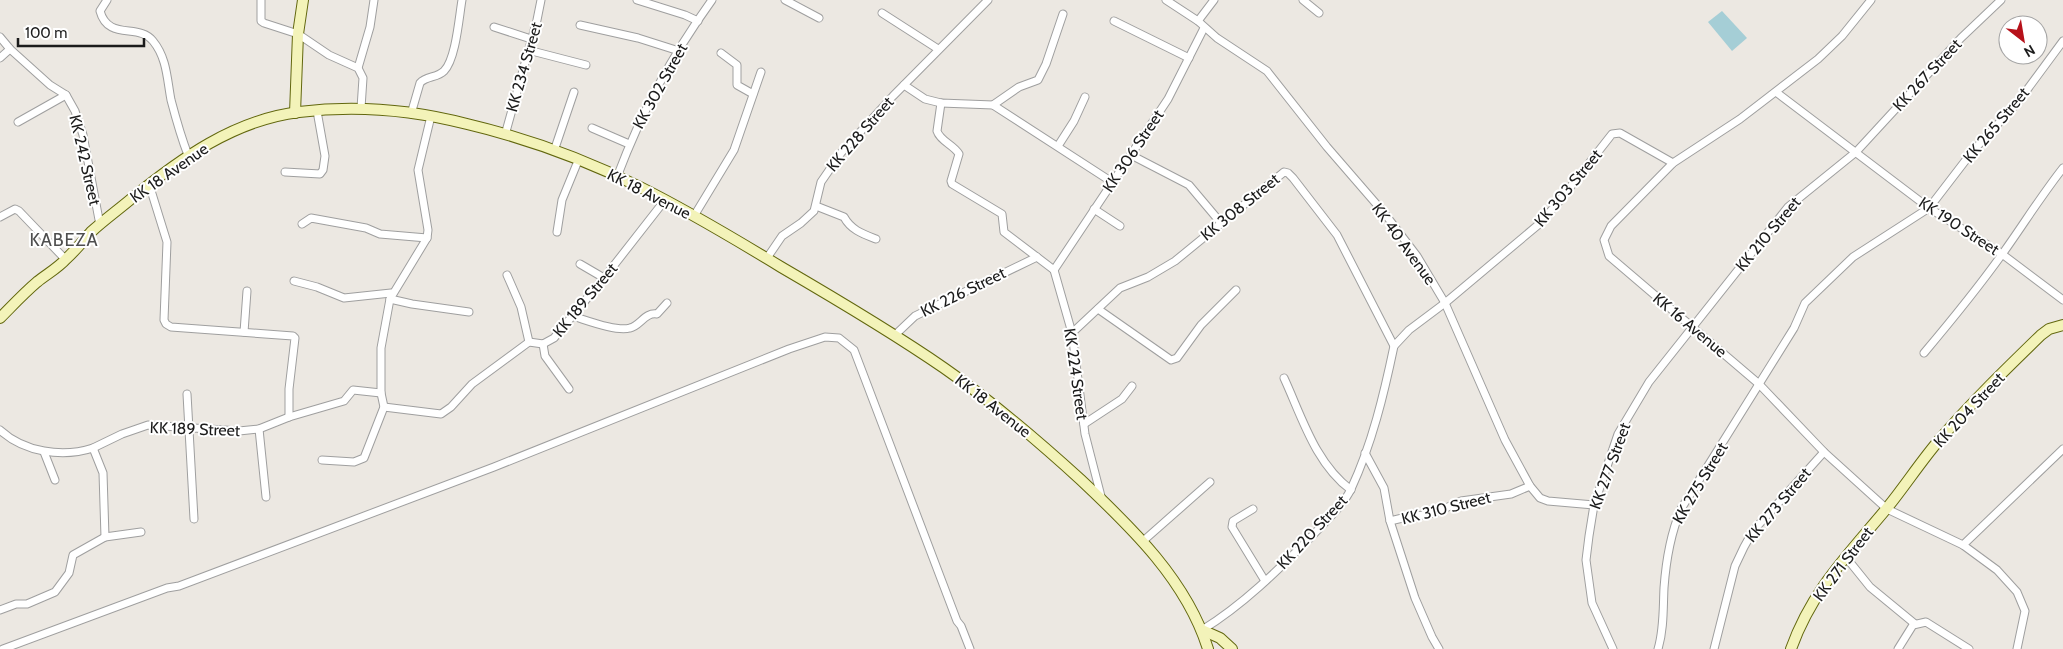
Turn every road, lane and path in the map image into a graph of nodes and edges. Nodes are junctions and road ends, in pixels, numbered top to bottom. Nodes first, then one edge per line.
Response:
1 (98, 0) edge
2 (107, 0) edge
3 (261, 0) edge
4 (303, 0) edge
5 (374, 0) edge
6 (462, 0) edge
7 (541, 0) edge
8 (636, 0) edge
9 (712, 0) edge
10 (785, 0) edge
11 (988, 0) edge
12 (1166, 0) edge
13 (1214, 0) edge
14 (1303, 0) edge
15 (1871, 0) edge
16 (1998, 1) edge
17 (102, 7) junction
18 (882, 13) dead end
19 (1319, 13) dead end
20 (1063, 14) dead end
21 (819, 18) dead end
22 (698, 21) junction
23 (1114, 21) dead end
24 (1198, 21) junction
25 (580, 25) dead end
26 (494, 27) dead end
27 (1204, 28) junction
28 (298, 34) junction
29 (0, 37) edge
30 (531, 39) junction
31 (2063, 41) edge
32 (10, 49) junction
33 (938, 49) junction
34 (528, 50) junction
35 (679, 51) junction
36 (721, 53) dead end
37 (0, 58) edge
38 (1189, 58) junction
39 (586, 65) dead end
40 (358, 68) junction
41 (761, 72) dead end
42 (904, 85) junction
43 (574, 92) dead end
44 (1776, 92) junction
45 (66, 94) junction
46 (753, 94) junction
47 (1085, 97) dead end
48 (941, 103) junction
49 (993, 104) junction
50 (361, 108) junction
51 (316, 111) junction
52 (295, 113) junction
53 (411, 114) junction
54 (431, 116) junction
55 (18, 122) dead end
56 (592, 128) dead end
57 (505, 135) junction
58 (629, 144) junction
59 (1058, 146) junction
60 (554, 151) junction
61 (1856, 152) junction
62 (188, 155) junction
63 (1131, 155) junction
64 (578, 161) junction
65 (1673, 163) junction
66 (2063, 168) edge
67 (285, 172) dead end
68 (617, 177) junction
69 (1112, 182) junction
70 (149, 184) junction
71 (665, 200) junction
72 (816, 206) junction
73 (1928, 208) junction
74 (1094, 209) junction
75 (694, 216) junction
76 (0, 217) edge
77 (1221, 222) junction
78 (302, 224) dead end
79 (100, 225) junction
80 (1120, 226) dead end
81 (556, 232) dead end
82 (427, 238) junction
83 (876, 239) dead end
84 (2002, 254) junction
85 (1037, 257) junction
86 (767, 258) junction
87 (66, 260) junction
88 (580, 264) dead end
89 (1054, 270) junction
90 (507, 275) dead end
91 (604, 278) junction
92 (294, 281) dead end
93 (1236, 290) dead end
94 (247, 291) dead end
95 (391, 296) junction
96 (2063, 300) edge
97 (667, 303) dead end
98 (1445, 303) junction
99 (1098, 309) junction
100 (470, 312) dead end
101 (572, 316) junction
102 (0, 318) edge
103 (2063, 325) edge
104 (1693, 329) junction
105 (244, 332) junction
106 (1072, 333) junction
107 (895, 335) junction
108 (529, 342) junction
109 (543, 344) junction
110 (1394, 346) junction
111 (1924, 353) dead end
112 (1284, 378) dead end
113 (1759, 384) junction
114 (1132, 386) dead end
115 (569, 389) dead end
116 (381, 393) junction
117 (187, 394) dead end
118 (384, 407) junction
119 (289, 417) junction
120 (1084, 424) junction
121 (188, 428) junction
122 (259, 429) junction
123 (0, 430) edge
124 (93, 448) junction
125 (2063, 449) edge
126 (44, 452) junction
127 (1365, 452) junction
128 (1824, 452) junction
129 (322, 460) dead end
130 (55, 480) dead end
131 (1210, 482) dead end
132 (1530, 486) junction
133 (1350, 490) junction
134 (266, 498) dead end
135 (1102, 500) junction
136 (1594, 504) junction
137 (1887, 509) junction
138 (1253, 510) dead end
139 (194, 519) dead end
140 (1390, 521) junction
141 (141, 532) dead end
142 (105, 537) junction
143 (1142, 542) junction
144 (1963, 545) junction
145 (1845, 556) junction
146 (1265, 581) junction
147 (0, 610) edge
148 (1915, 624) junction
149 (1202, 630) junction
150 (3, 649) edge
151 (970, 649) edge
152 (1208, 649) edge
153 (1232, 649) edge
154 (1439, 649) edge
155 (1613, 649) edge
156 (1658, 649) edge
157 (1714, 649) edge
158 (1791, 649) edge
159 (1898, 649) edge
160 (1969, 649) edge
161 (2017, 649) edge

1 - 17 street
2 - 17 street
3 - 28 street
4 - 28 main road
5 - 40 street
6 - 53 street
7 - 30 street, KK 234 Street
8 - 22 street
9 - 22 street, KK 302 Street
10 - 21 street
11 - 33 street
12 - 24 street, KK 40 Avenue
13 - 24 street
14 - 19 street
15 - 44 street, KK 16 Avenue
16 - 61 street, KK 267 Street
17 - 62 street
18 - 33 street
20 - 49 street
22 - 35 street, KK 302 Street
23 - 38 street
24 - 27 street, KK 40 Avenue
25 - 35 street
26 - 30 street
27 - 38 street, KK 306 Street
27 - 98 street, KK 40 Avenue
28 - 40 street
28 - 52 main road
29 - 32 street, KK 242 Street
30 - 34 street, KK 234 Street
31 - 73 street, KK 265 Street
32 - 37 street
32 - 45 street, KK 242 Street
33 - 42 street
34 - 39 street
34 - 57 street, KK 234 Street
35 - 58 street, KK 302 Street
36 - 46 street
38 - 63 street, KK 306 Street
40 - 50 street
41 - 46 street
42 - 48 street, KK 228 Street
42 - 72 street, KK 228 Street
43 - 60 street
44 - 61 street, KK 190 Street
44 - 65 street, KK 16 Avenue
45 - 55 street
45 - 79 street, KK 242 Street
46 - 75 street
47 - 59 street
48 - 49 street, KK 228 Street
48 - 85 street
49 - 59 street
50 - 51 main road, KK 18 Avenue
50 - 53 main road, KK 18 Avenue
51 - 52 main road, KK 18 Avenue
51 - 67 street
52 - 62 main road, KK 18 Avenue
53 - 54 main road, KK 18 Avenue
54 - 57 main road, KK 18 Avenue
54 - 82 street
56 - 58 street
57 - 60 main road, KK 18 Avenue
58 - 68 street, KK 302 Street
59 - 69 street
60 - 64 main road, KK 18 Avenue
61 - 73 street, KK 190 Street
61 - 104 street, KK 210 Street
62 - 70 main road, KK 18 Avenue
63 - 69 street, KK 306 Street
63 - 77 street
64 - 68 main road, KK 18 Avenue
64 - 81 street
65 - 98 street, KK 303 Street
65 - 104 street, KK 16 Avenue
66 - 84 street
68 - 71 main road, KK 18 Avenue
69 - 74 street, KK 306 Street
70 - 79 main road, KK 18 Avenue
70 - 105 street
71 - 75 main road, KK 18 Avenue
71 - 91 street, KK 189 Street
72 - 83 street
72 - 86 street
73 - 84 street, KK 190 Street
73 - 113 street, KK 265 Street
74 - 80 street
74 - 89 street, KK 306 Street
75 - 86 main road, KK 18 Avenue
76 - 87 street
77 - 99 street, KK 308 Street
77 - 110 street, KK 308 Street
78 - 82 street
79 - 87 main road, KK 18 Avenue
82 - 95 street
84 - 96 street, KK 190 Street
84 - 111 street
85 - 89 street
85 - 107 street, KK 226 Street
86 - 107 main road, KK 18 Avenue
87 - 102 main road, KK 18 Avenue
88 - 91 street
89 - 106 street, KK 224 Street
90 - 108 street
91 - 101 street, KK 189 Street
92 - 95 street
93 - 99 street
94 - 105 street
95 - 100 street
95 - 116 street
97 - 101 street
98 - 110 street
98 - 132 street, KK 40 Avenue
99 - 106 street, KK 308 Street
101 - 109 street, KK 189 Street
103 - 137 main road, KK 204 Street
104 - 113 street, KK 16 Avenue
104 - 136 street, KK 277 Street
105 - 119 street
106 - 120 street, KK 224 Street
107 - 135 main road, KK 18 Avenue
108 - 109 street, KK 189 Street
108 - 118 street, KK 189 Street
109 - 115 street
110 - 127 street, KK 220 Street
112 - 133 street
113 - 128 street, KK 16 Avenue
113 - 156 street, KK 275 Street
114 - 120 street
116 - 118 street
116 - 119 street, KK 189 Street
117 - 121 street
118 - 129 street
119 - 122 street, KK 189 Street
120 - 135 street, KK 224 Street
121 - 122 street, KK 189 Street
121 - 124 street, KK 189 Street
121 - 139 street
122 - 134 street
123 - 126 street, KK 189 Street
124 - 126 street, KK 189 Street
124 - 142 street
125 - 144 street
126 - 130 street
127 - 133 street, KK 220 Street
127 - 140 street, KK 310 Street
128 - 137 street, KK 16 Avenue
128 - 157 street, KK 273 Street
131 - 143 street
132 - 136 street, KK 40 Avenue
132 - 140 street, KK 310 Street
133 - 146 street, KK 220 Street
135 - 143 main road, KK 18 Avenue
136 - 155 street, KK 277 Street
137 - 144 street, KK 16 Avenue
137 - 145 main road, KK 271 Street
138 - 146 street
140 - 154 street, KK 310 Street
141 - 142 street
142 - 147 street
143 - 149 main road, KK 18 Avenue
144 - 161 street, KK 16 Avenue
145 - 148 street
145 - 158 main road, KK 271 Street
146 - 149 street, KK 220 Street
148 - 159 street
148 - 160 street
149 - 152 main road, KK 18 Avenue
149 - 153 main road
150 - 151 street

